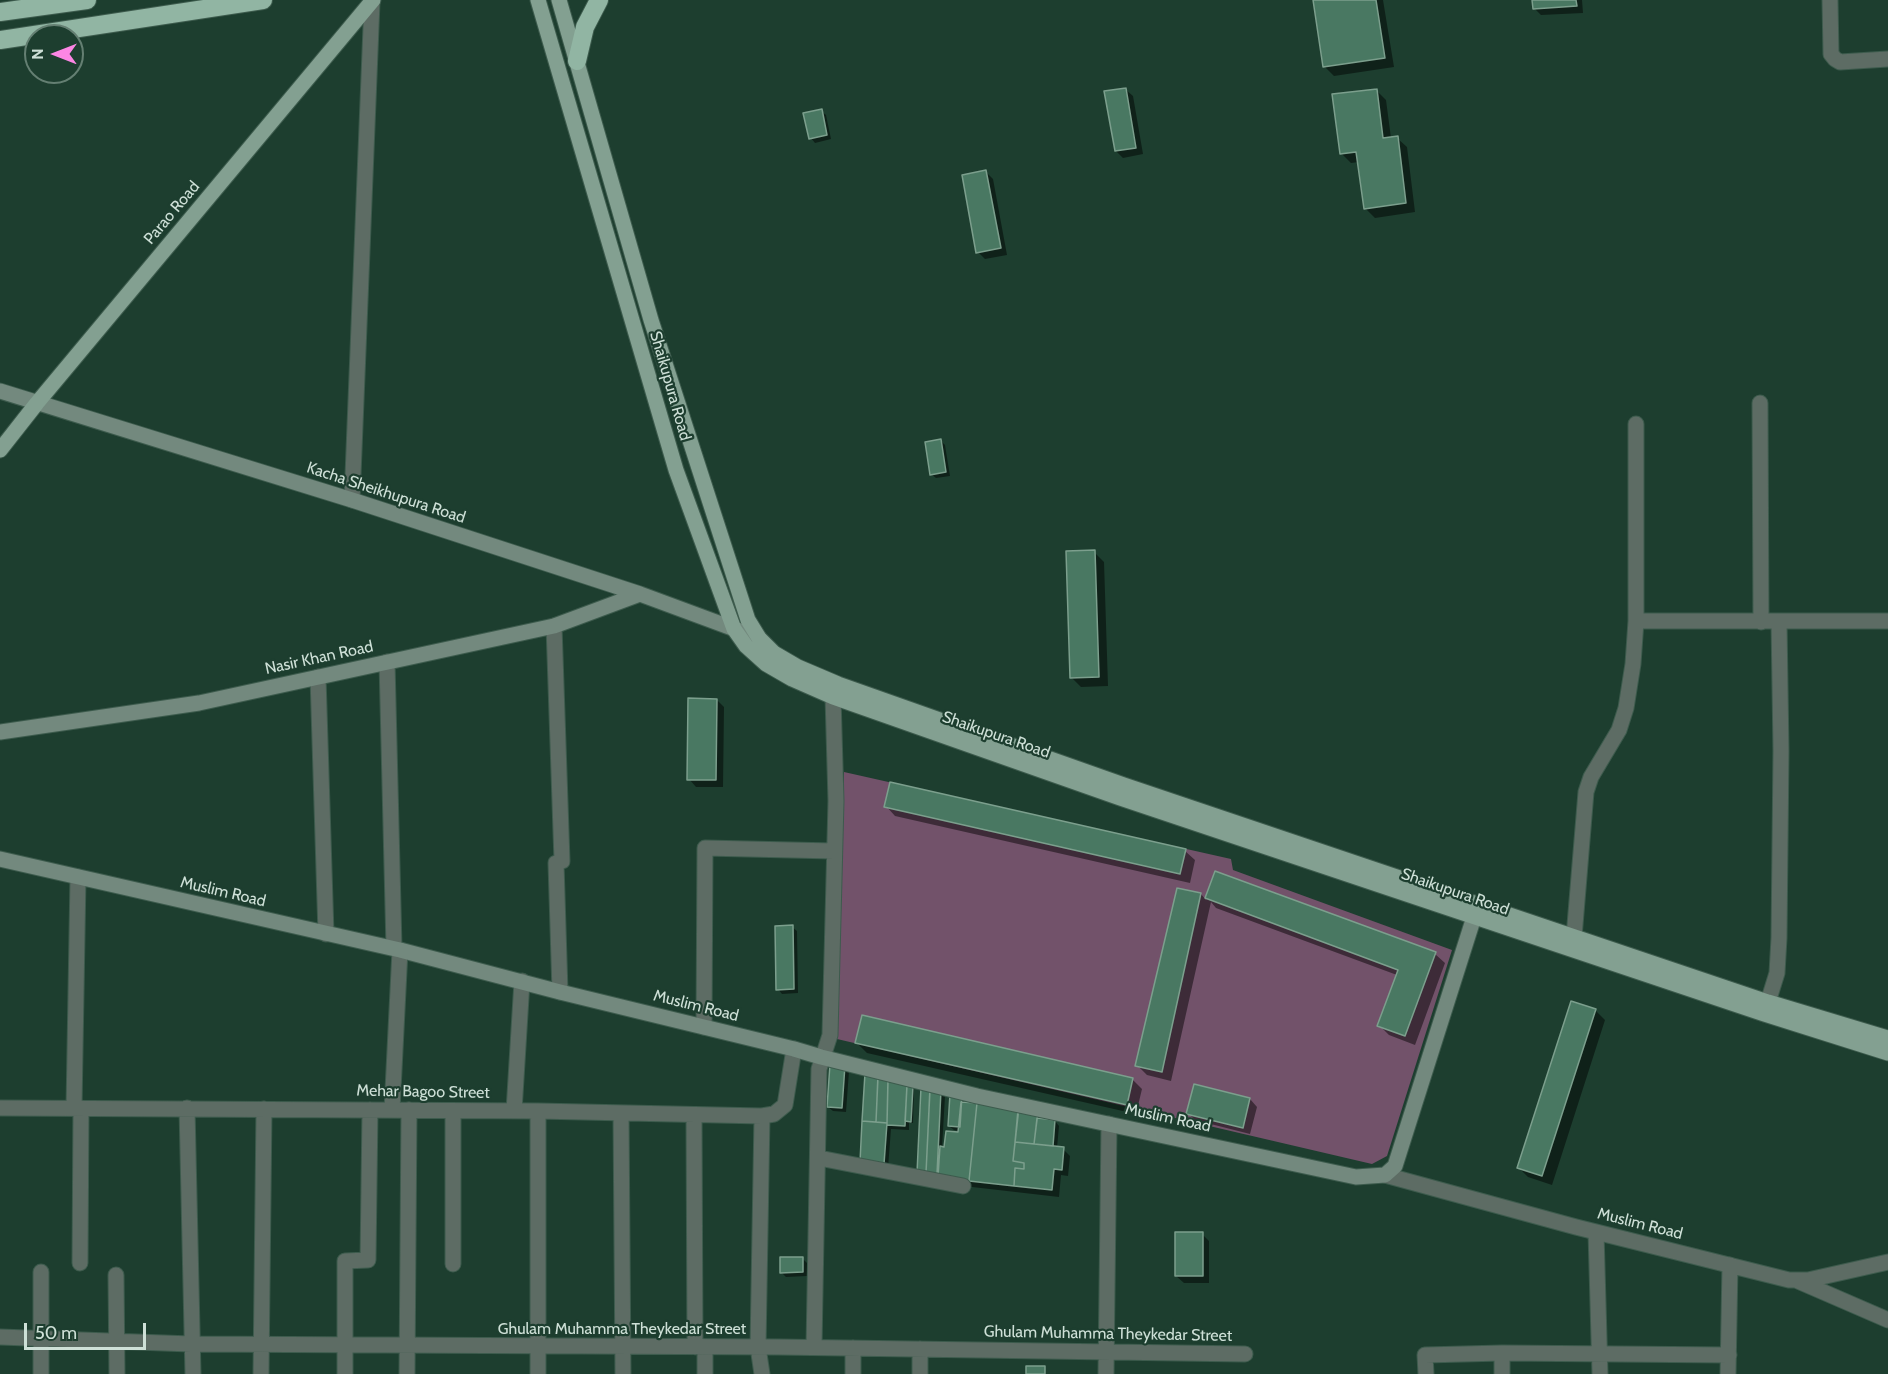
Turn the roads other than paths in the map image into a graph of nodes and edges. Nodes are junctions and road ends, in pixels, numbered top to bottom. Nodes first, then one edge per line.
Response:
1 (87, 0) edge
2 (263, 0) edge
3 (538, 0) edge
4 (559, 0) edge
5 (599, 0) edge
6 (1830, 0) edge
7 (373, 1) edge
8 (0, 12) edge
9 (0, 40) edge
10 (1888, 59) edge
11 (577, 62) junction
12 (0, 391) edge
13 (37, 403) junction
14 (1760, 403) dead end
15 (1636, 424) dead end
16 (0, 450) edge
17 (352, 500) junction
18 (640, 594) junction
19 (1636, 621) junction
20 (1888, 621) edge
21 (1761, 622) junction
22 (1779, 622) junction
23 (554, 626) junction
24 (734, 629) junction
25 (759, 638) junction
26 (387, 662) junction
27 (318, 677) junction
28 (833, 697) junction
29 (0, 732) edge
30 (834, 850) junction
31 (0, 859) edge
32 (78, 877) junction
33 (1474, 917) junction
34 (326, 934) junction
35 (1574, 937) junction
36 (397, 949) junction
37 (522, 981) junction
38 (560, 992) junction
39 (1768, 1002) junction
40 (704, 1026) junction
41 (1888, 1038) edge
42 (794, 1049) junction
43 (1888, 1053) edge
44 (821, 1057) junction
45 (0, 1108) edge
46 (78, 1108) junction
47 (187, 1108) junction
48 (264, 1109) junction
49 (370, 1110) junction
50 (392, 1110) junction
51 (409, 1110) junction
52 (453, 1111) junction
53 (514, 1111) junction
54 (538, 1111) junction
55 (621, 1113) junction
56 (694, 1115) junction
57 (762, 1116) junction
58 (1109, 1124) junction
59 (819, 1158) junction
60 (1385, 1174) junction
61 (963, 1186) dead end
62 (1596, 1232) junction
63 (1888, 1262) edge
64 (80, 1263) dead end
65 (453, 1264) dead end
66 (1730, 1265) junction
67 (41, 1272) dead end
68 (116, 1275) dead end
69 (1798, 1281) junction
70 (1888, 1320) edge
71 (0, 1337) edge
72 (41, 1339) junction
73 (117, 1342) junction
74 (192, 1344) junction
75 (260, 1345) junction
76 (345, 1346) junction
77 (408, 1346) junction
78 (538, 1347) junction
79 (623, 1347) junction
80 (700, 1347) junction
81 (758, 1347) junction
82 (814, 1347) junction
83 (853, 1348) junction
84 (920, 1349) junction
85 (1106, 1353) junction
86 (1502, 1353) junction
87 (1600, 1353) junction
88 (1245, 1354) dead end
89 (1729, 1355) junction
90 (41, 1374) edge
91 (117, 1374) edge
92 (193, 1374) edge
93 (261, 1374) edge
94 (345, 1374) edge
95 (407, 1374) edge
96 (538, 1374) edge
97 (623, 1374) edge
98 (705, 1374) edge
99 (762, 1374) edge
100 (853, 1374) edge
101 (920, 1374) edge
102 (1106, 1374) edge
103 (1425, 1374) edge
104 (1502, 1374) edge
105 (1600, 1374) edge
106 (1728, 1374) edge

1 - 8 highway
2 - 9 highway
3 - 24 main road, Shaikupura Road
4 - 11 main road, Shaikupura Road
5 - 11 highway
6 - 10 street
7 - 13 main road, Parao Road
7 - 17 street
11 - 25 main road, Shaikupura Road
12 - 13 street, Kacha Sheikhupura Road
13 - 16 main road, Parao Road
13 - 17 street, Kacha Sheikhupura Road
14 - 21 street
15 - 19 street
17 - 18 street, Kacha Sheikhupura Road
18 - 23 street, Nasir Khan Road
18 - 24 street, Kacha Sheikhupura Road
19 - 21 street
19 - 35 street
20 - 22 street
21 - 22 street
22 - 39 street
23 - 26 street, Nasir Khan Road
23 - 38 street
24 - 25 street, Kacha Sheikhupura Road
24 - 28 main road, Shaikupura Road
25 - 35 main road, Shaikupura Road
26 - 27 street, Nasir Khan Road
26 - 36 street
27 - 29 street, Nasir Khan Road
27 - 34 street
28 - 30 street
28 - 33 main road, Shaikupura Road
30 - 40 street
30 - 44 street
31 - 32 street, Muslim Road
32 - 34 street, Muslim Road
32 - 46 street
33 - 43 main road, Shaikupura Road
33 - 60 street
34 - 36 street, Muslim Road
35 - 39 main road, Shaikupura Road
36 - 37 street, Muslim Road
36 - 50 street
37 - 38 street, Muslim Road
37 - 53 street
38 - 40 street, Muslim Road
39 - 41 main road, Shaikupura Road
40 - 42 street, Muslim Road
42 - 44 street, Muslim Road
42 - 57 street
44 - 58 street, Muslim Road
44 - 59 street
45 - 46 street, Mehar Bagoo Street
46 - 47 street, Mehar Bagoo Street
46 - 64 street
47 - 48 street, Mehar Bagoo Street
47 - 74 street
48 - 49 street, Mehar Bagoo Street
48 - 75 street
49 - 50 street, Mehar Bagoo Street
49 - 76 street
50 - 51 street, Mehar Bagoo Street
51 - 52 street, Mehar Bagoo Street
51 - 77 street
52 - 53 street, Mehar Bagoo Street
52 - 65 street
53 - 54 street, Mehar Bagoo Street
54 - 55 street, Mehar Bagoo Street
54 - 78 street
55 - 56 street, Mehar Bagoo Street
55 - 79 street
56 - 57 street, Mehar Bagoo Street
56 - 80 street
57 - 81 street
58 - 60 street, Muslim Road
58 - 85 street
59 - 61 street
59 - 82 street
60 - 62 street, Muslim Road
62 - 66 street, Muslim Road
62 - 87 street
63 - 69 street, Muslim Road
66 - 69 street, Muslim Road
66 - 89 street
67 - 72 street
68 - 73 street
69 - 70 street
71 - 72 street, Ghulam Muhamma Theykedar Street
72 - 73 street, Ghulam Muhamma Theykedar Street
72 - 90 street
73 - 74 street, Ghulam Muhamma Theykedar Street
73 - 91 street
74 - 75 street, Ghulam Muhamma Theykedar Street
74 - 92 street
75 - 76 street, Ghulam Muhamma Theykedar Street
75 - 93 street
76 - 77 street, Ghulam Muhamma Theykedar Street
76 - 94 street
77 - 78 street, Ghulam Muhamma Theykedar Street
77 - 95 street
78 - 79 street, Ghulam Muhamma Theykedar Street
78 - 96 street
79 - 80 street, Ghulam Muhamma Theykedar Street
79 - 97 street
80 - 81 street, Ghulam Muhamma Theykedar Street
80 - 98 street
81 - 82 street, Ghulam Muhamma Theykedar Street
81 - 99 street
82 - 83 street, Ghulam Muhamma Theykedar Street
83 - 84 street, Ghulam Muhamma Theykedar Street
83 - 100 street
84 - 85 street, Ghulam Muhamma Theykedar Street
84 - 101 street
85 - 88 street, Ghulam Muhamma Theykedar Street
85 - 102 street
86 - 87 street
86 - 103 street
86 - 104 street
87 - 89 street
87 - 105 street
89 - 106 street

